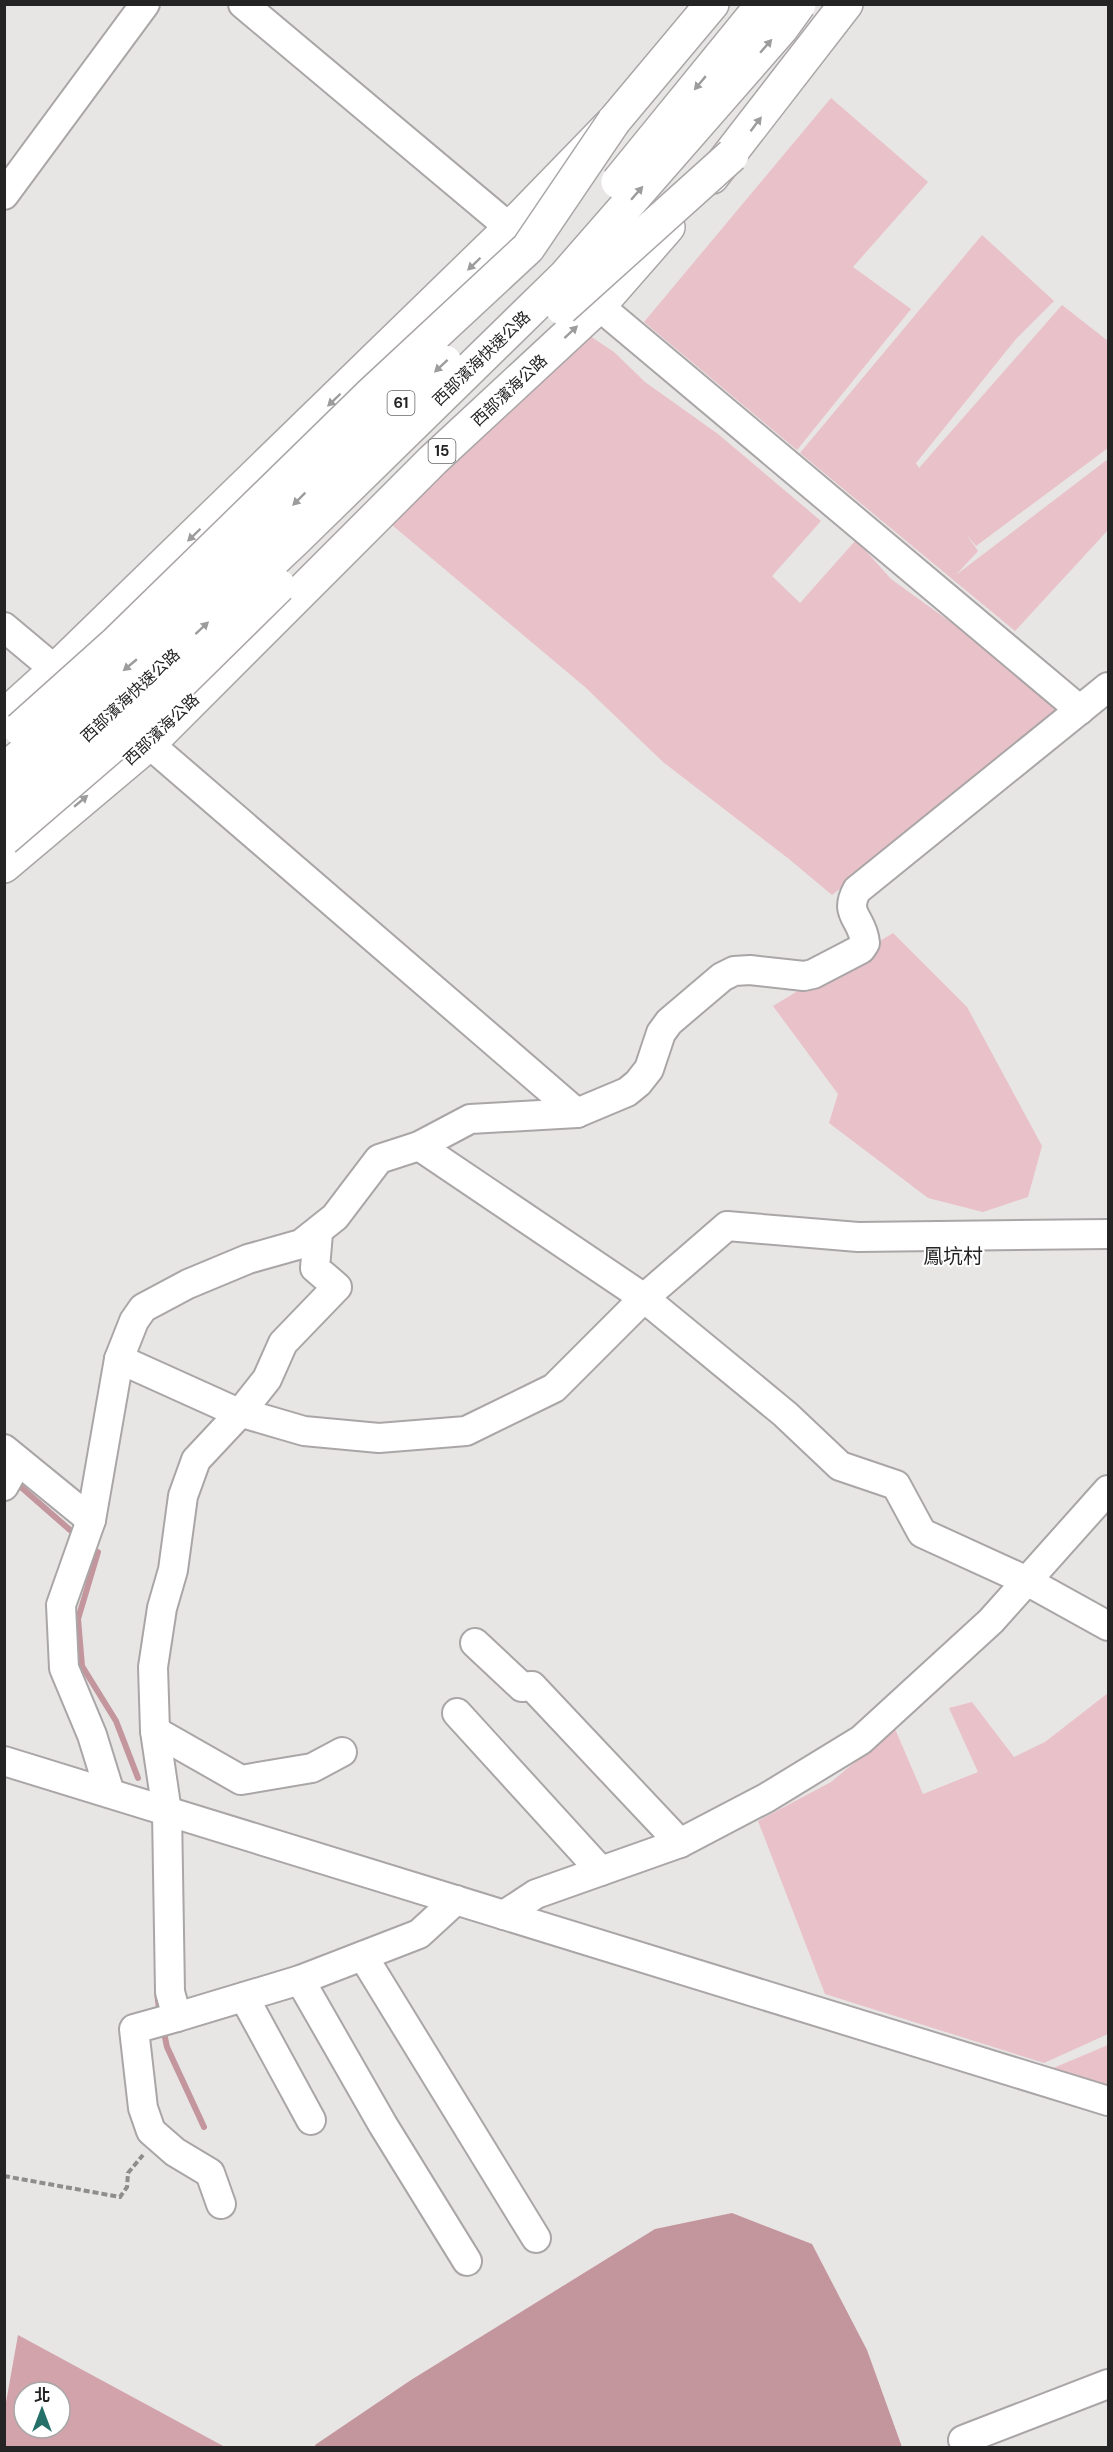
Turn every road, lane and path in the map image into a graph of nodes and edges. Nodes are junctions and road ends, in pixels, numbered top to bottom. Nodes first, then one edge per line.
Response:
1 (145, 4) edge
2 (243, 4) edge
3 (712, 4) edge
4 (763, 4) edge
5 (799, 4) edge
6 (846, 4) edge
7 (614, 122) junction
8 (732, 154) junction
9 (4, 195) edge
10 (510, 228) junction
11 (599, 306) junction
12 (4, 627) edge
13 (54, 671) junction
14 (1108, 687) edge
15 (1080, 710) junction
16 (4, 716) edge
17 (4, 742) edge
18 (150, 743) junction
19 (4, 770) edge
20 (4, 809) edge
21 (4, 839) edge
22 (4, 866) edge
23 (577, 1113) junction
24 (419, 1146) junction
25 (318, 1233) junction
26 (1108, 1234) edge
27 (644, 1298) junction
28 (119, 1359) junction
29 (240, 1413) junction
30 (8, 1470) edge
31 (1108, 1490) edge
32 (91, 1520) junction
33 (1025, 1580) junction
34 (1108, 1626) edge
35 (475, 1643) dead end
36 (458, 1713) dead end
37 (155, 1731) junction
38 (342, 1752) dead end
39 (4, 1761) edge
40 (110, 1793) junction
41 (167, 1812) junction
42 (680, 1843) junction
43 (601, 1871) junction
44 (456, 1900) junction
45 (504, 1915) junction
46 (363, 1956) junction
47 (300, 1980) junction
48 (244, 1997) junction
49 (177, 2017) junction
50 (1108, 2101) edge
51 (311, 2120) dead end
52 (163, 2141) junction
53 (4, 2176) edge
54 (221, 2204) dead end
55 (536, 2238) dead end
56 (467, 2262) dead end
57 (1108, 2384) edge
58 (963, 2440) dead end

1 - 9 street
2 - 10 street
3 - 7 main road
4 -> 19 main road, 西部濱海快速公路 / 61, bridge
20 -> 5 main road, 西部濱海快速公路 / 61, bridge
8 -> 6 main road, 西部濱海公路 / 15
7 - 10 main road
7 - 17 main road, bridge
8 - 11 main road, 西部濱海公路 / 15
8 - 21 main road, bridge
10 -> 13 main road
11 - 15 street
18 -> 11 main road, 西部濱海公路 / 15
12 - 13 street
13 - 16 main road
13 - 18 street
14 - 15 street
15 - 23 street
22 -> 18 main road, 西部濱海公路 / 15
18 - 23 street
23 - 24 street
24 - 25 street
24 - 27 street
25 - 28 street
25 - 29 street
26 - 27 street
27 - 29 street
27 - 33 street
28 - 29 street
28 - 32 street
29 - 37 street
30 - 32 street
31 - 33 street
32 - 40 street
33 - 34 street
33 - 42 street
35 - 42 street
36 - 43 street
37 - 38 street
37 - 41 street
39 - 40 street
40 - 41 street
41 - 44 street
41 - 49 street
42 - 43 street
43 - 45 street
44 - 45 street
44 - 46 street
45 - 50 street
46 - 47 street
46 - 55 street
47 - 48 street
47 - 56 street
48 - 49 street
48 - 51 street
49 - 52 street
52 - 53 path
52 - 54 street
57 - 58 street

